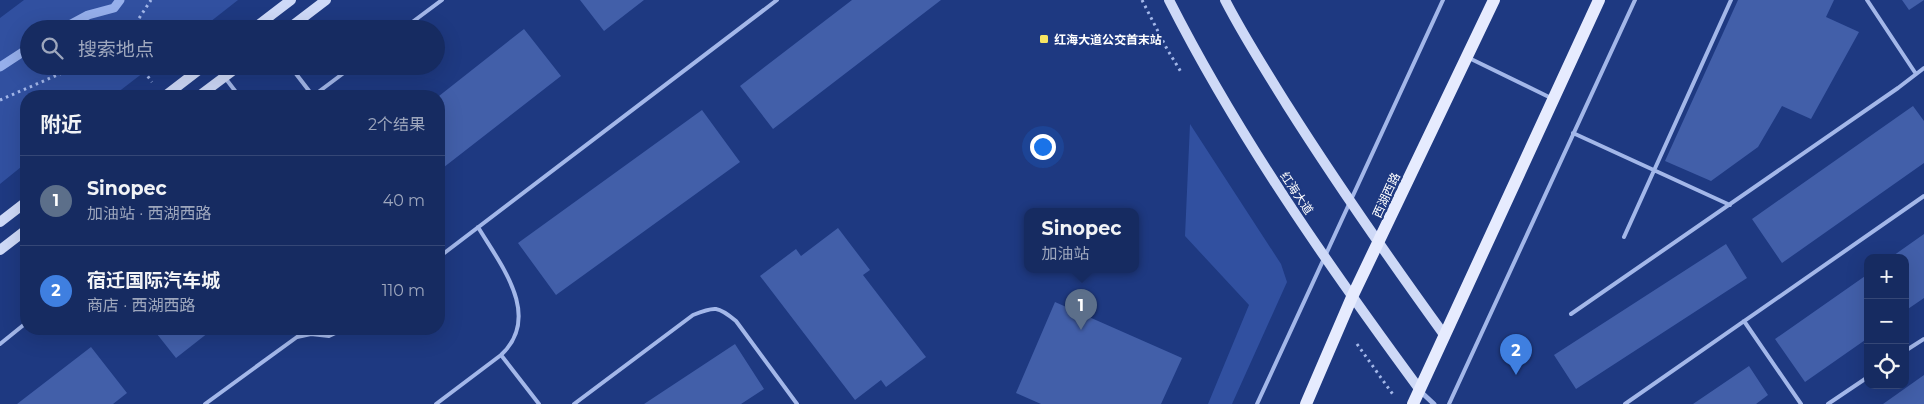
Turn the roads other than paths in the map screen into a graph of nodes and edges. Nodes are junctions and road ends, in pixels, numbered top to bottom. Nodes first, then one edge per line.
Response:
1 (291, 0) edge
2 (326, 0) edge
3 (442, 0) edge
4 (777, 0) edge
5 (1168, 0) edge
6 (1225, 0) edge
7 (1443, 0) edge
8 (1494, 0) edge
9 (1599, 0) edge
10 (1635, 0) edge
11 (1731, 0) edge
12 (1867, 0) edge
13 (267, 20) edge
14 (300, 20) edge
15 (415, 20) edge
16 (1467, 57) junction
17 (1922, 69) edge
18 (1916, 74) junction
19 (192, 75) edge
20 (228, 75) edge
21 (297, 75) edge
22 (341, 75) edge
23 (1924, 75) edge
24 (225, 77) junction
25 (173, 90) edge
26 (207, 90) edge
27 (235, 90) edge
28 (308, 90) edge
29 (321, 90) edge
30 (1554, 99) junction
31 (1573, 133) junction
32 (1654, 170) junction
33 (1924, 196) edge
34 (1350, 202) junction
35 (1730, 205) junction
36 (20, 207) edge
37 (0, 222) edge
38 (478, 227) junction
39 (20, 235) edge
40 (1624, 237) dead end
41 (1378, 244) junction
42 (0, 250) edge
43 (445, 252) edge
44 (1324, 257) junction
45 (1352, 297) junction
46 (1571, 314) dead end
47 (1744, 321) junction
48 (20, 328) edge
49 (307, 335) edge
50 (1444, 336) junction
51 (1924, 339) edge
52 (0, 344) edge
53 (1909, 349) edge
54 (502, 355) junction
55 (1864, 380) edge
56 (1420, 390) junction
57 (205, 404) edge
58 (436, 404) edge
59 (539, 404) edge
60 (574, 404) edge
61 (797, 404) edge
62 (1257, 404) edge
63 (1306, 404) edge
64 (1413, 404) edge
65 (1434, 404) edge
66 (1449, 404) edge
67 (1625, 404) edge
68 (1800, 404) edge
69 (1828, 404) edge

1 - 13 main road
2 - 14 main road
3 - 15 lane
4 - 38 lane
5 - 44 main road, 红海大道
6 - 34 main road
7 - 34 lane
8 - 16 main road, 西湖西路
9 - 30 main road
10 - 31 lane
11 - 32 lane
12 - 18 lane
16 - 30 lane
16 - 41 main road, 西湖西路
17 - 18 lane
17 - 23 lane
18 - 35 lane
19 - 25 main road
20 - 24 main road
21 - 28 lane
22 - 29 lane
24 - 26 main road
24 - 27 lane
30 - 50 main road
31 - 32 lane
31 - 66 lane
32 - 35 lane
32 - 40 lane
33 - 47 lane
34 - 41 main road
34 - 44 lane
35 - 46 lane
36 - 37 main road
38 - 43 lane
38 - 54 lane
39 - 42 main road
41 - 45 main road, 西湖西路
41 - 50 main road
44 - 45 main road, 红海大道
44 - 62 lane
45 - 56 main road, 红海大道
45 - 63 main road, 西湖西路
47 - 67 lane
47 - 68 lane
48 - 52 lane
49 - 57 lane
50 - 56 main road
51 - 53 lane
54 - 58 lane
54 - 59 lane
55 - 69 lane
56 - 64 main road
56 - 65 street
60 - 61 lane

